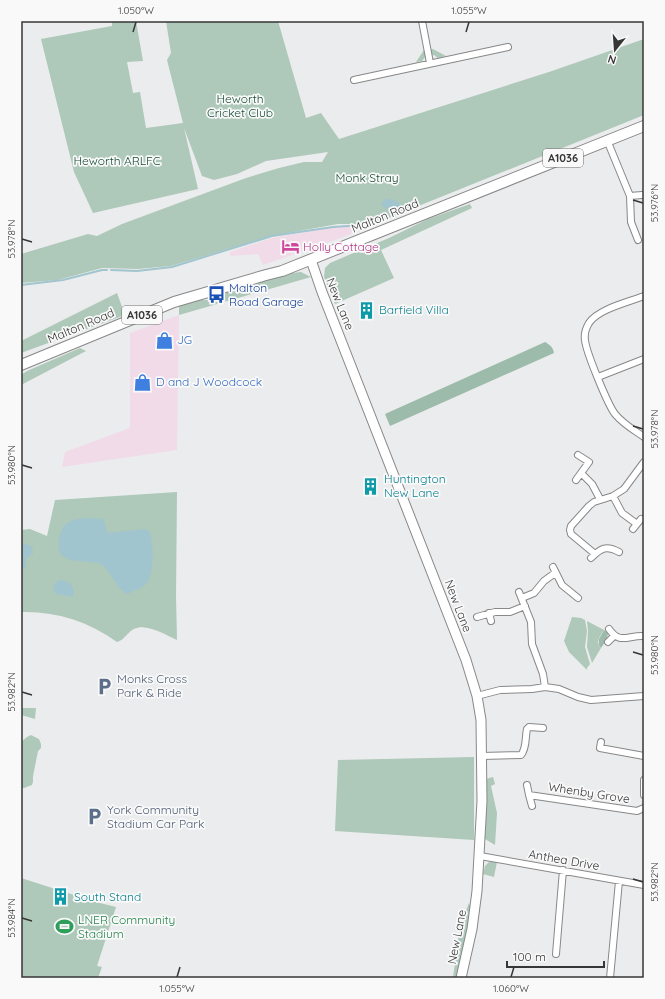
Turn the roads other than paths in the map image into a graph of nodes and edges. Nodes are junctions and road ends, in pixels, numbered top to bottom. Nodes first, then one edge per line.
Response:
1 (422, 21) edge
2 (508, 47) dead end
3 (430, 63) junction
4 (354, 80) dead end
5 (644, 126) edge
6 (607, 140) junction
7 (642, 195) dead end
8 (630, 196) junction
9 (638, 240) dead end
10 (311, 260) junction
11 (644, 296) edge
12 (644, 359) edge
13 (21, 365) edge
14 (598, 377) junction
15 (644, 437) edge
16 (578, 455) dead end
17 (644, 462) edge
18 (581, 473) junction
19 (576, 480) dead end
20 (613, 496) junction
21 (600, 499) junction
22 (637, 524) dead end
23 (619, 552) dead end
24 (519, 592) dead end
25 (522, 598) junction
26 (578, 598) dead end
27 (525, 606) junction
28 (489, 613) junction
29 (477, 618) dead end
30 (491, 621) dead end
31 (609, 629) dead end
32 (614, 636) junction
33 (644, 636) edge
34 (608, 642) dead end
35 (546, 687) junction
36 (477, 696) junction
37 (644, 696) edge
38 (543, 728) dead end
39 (598, 746) dead end
40 (482, 756) junction
41 (644, 756) edge
42 (644, 780) edge
43 (527, 785) dead end
44 (530, 794) junction
45 (644, 795) edge
46 (532, 806) dead end
47 (644, 808) edge
48 (480, 856) junction
49 (563, 870) junction
50 (619, 881) junction
51 (644, 885) edge
52 (556, 954) dead end
53 (461, 978) edge
54 (610, 978) edge

1 - 3 street
2 - 3 street
3 - 4 street
5 - 6 main road, Malton Road / A1036
6 - 8 street
6 - 10 main road, Malton Road / A1036
7 - 8 street
8 - 9 street
10 - 13 main road, Malton Road / A1036
10 - 36 street, New Lane
11 - 14 street
12 - 14 street
14 - 15 street
16 - 18 street
17 - 20 street
18 - 19 street
18 - 21 street
20 - 21 street
20 - 22 street
21 - 23 street
24 - 25 street
25 - 26 street
25 - 27 street
27 - 28 street
27 - 35 street
28 - 29 street
28 - 30 street
31 - 32 street
32 - 33 street
32 - 34 street
35 - 36 street
35 - 37 street
36 - 40 street, New Lane
38 - 40 street
39 - 41 street
40 - 48 street, New Lane
42 - 45 street
43 - 44 street, Whenby Grove
44 - 46 street, Whenby Grove
44 - 47 street, Whenby Grove
48 - 49 street, Anthea Drive
48 - 53 street, New Lane
49 - 50 street, Anthea Drive
49 - 52 street
50 - 51 street, Anthea Drive
50 - 54 street

